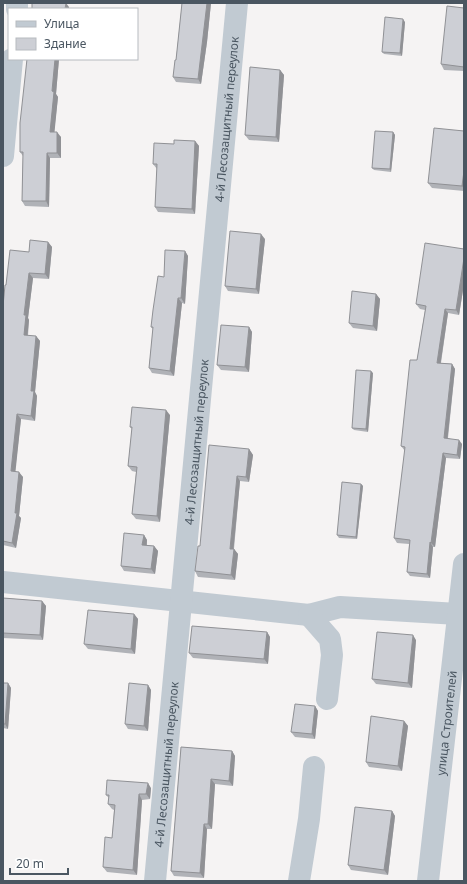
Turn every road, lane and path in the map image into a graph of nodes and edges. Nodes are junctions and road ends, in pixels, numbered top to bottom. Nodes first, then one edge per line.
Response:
1 (237, 3) edge
2 (12, 60) edge
3 (3, 156) edge
4 (464, 564) edge
5 (3, 582) edge
6 (181, 601) junction
7 (458, 614) junction
8 (309, 615) junction
9 (327, 699) dead end
10 (314, 767) dead end
11 (155, 881) edge
12 (299, 881) edge
13 (428, 881) edge

1 - 6 street, 4-й Лесозащитный переулок
2 - 3 street
4 - 7 street, улица Строителей
5 - 6 street
6 - 8 street
6 - 11 street, 4-й Лесозащитный переулок
7 - 8 street
7 - 13 street, улица Строителей
8 - 9 street
10 - 12 street

